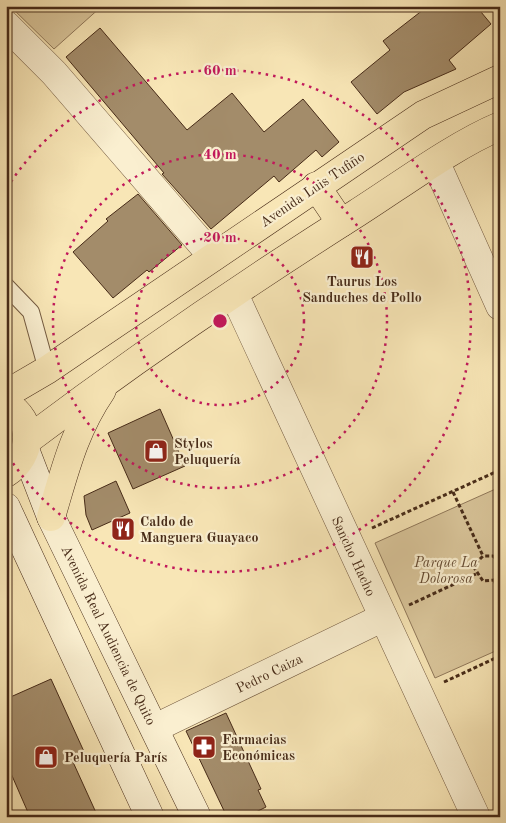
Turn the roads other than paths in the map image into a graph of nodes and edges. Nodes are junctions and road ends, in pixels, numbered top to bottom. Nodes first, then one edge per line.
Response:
1 (6, 25) edge
2 (500, 79) edge
3 (500, 126) edge
4 (436, 162) junction
5 (316, 186) junction
6 (341, 223) junction
7 (212, 257) junction
8 (6, 286) edge
9 (234, 294) junction
10 (500, 306) edge
11 (47, 370) junction
12 (110, 380) junction
13 (6, 394) edge
14 (6, 404) edge
15 (27, 446) junction
16 (6, 474) edge
17 (6, 507) edge
18 (51, 517) junction
19 (382, 618) junction
20 (155, 728) junction
21 (150, 817) edge
22 (197, 817) edge
23 (476, 817) edge

1 - 7 street
2 - 5 main road, Avenida Luis Tufiño
3 - 4 main road
4 - 6 main road
4 - 10 street
5 - 6 main road
5 - 7 main road, Avenida Luis Tufiño
6 - 9 main road
7 - 11 main road, Avenida Luis Tufiño
8 - 11 lane
9 - 12 main road
9 - 19 street, Sancho Hacho
11 - 13 main road, Avenida Luis Tufiño
12 - 15 main road
12 - 18 main road
14 - 15 main road
15 - 16 main road
15 - 18 street, Avenida Real Audiencia de Quito
17 - 21 street
18 - 20 street, Avenida Real Audiencia de Quito
19 - 20 street, Pedro Caiza
19 - 23 street, Sancho Hacho
20 - 22 street, Avenida Real Audiencia de Quito

